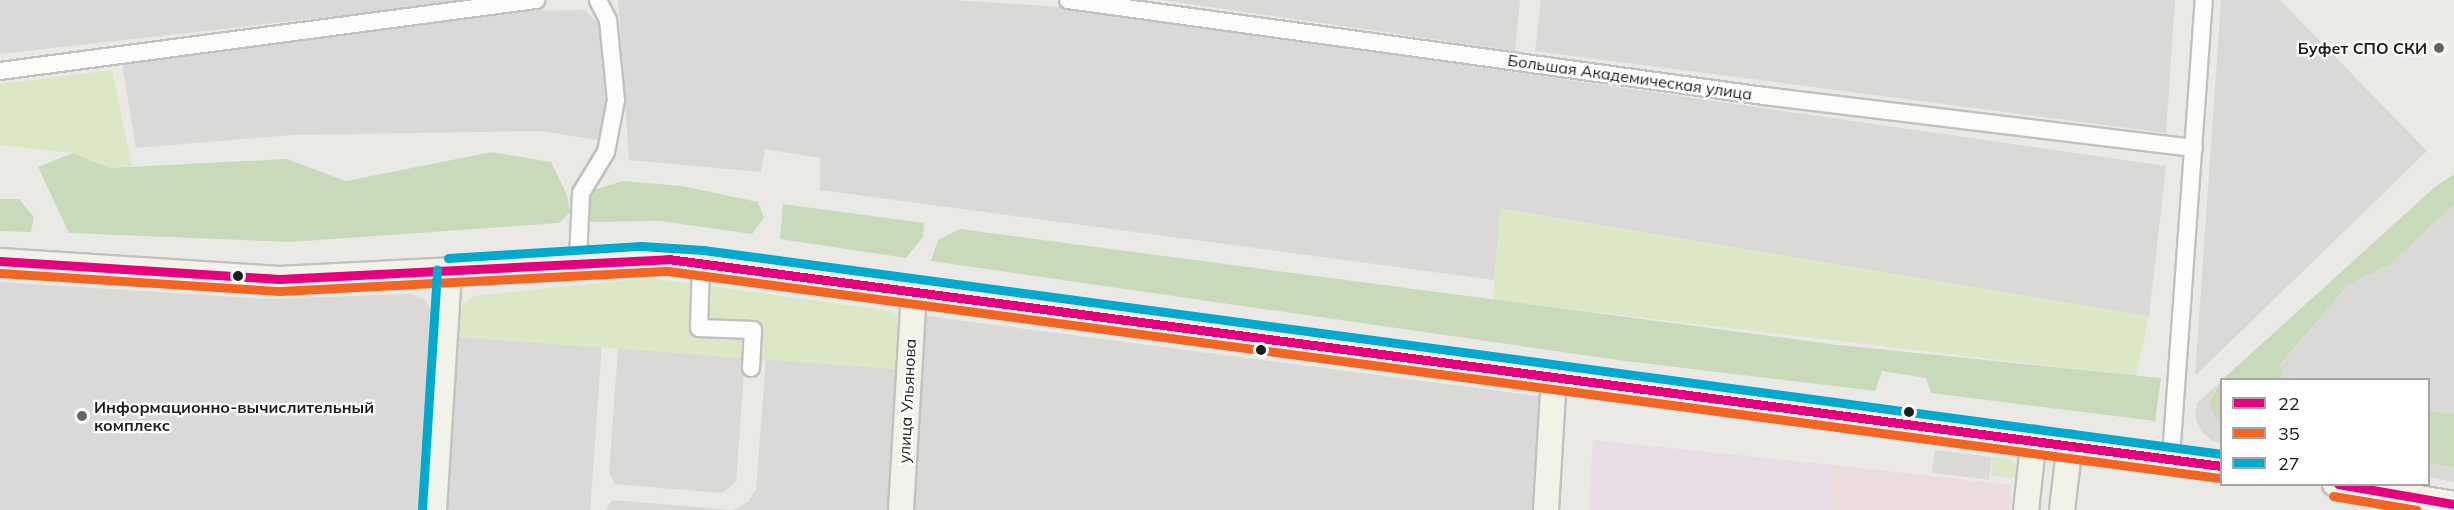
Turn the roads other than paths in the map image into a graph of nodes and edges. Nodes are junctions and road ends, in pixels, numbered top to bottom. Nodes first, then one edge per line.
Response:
1 (536, 0) edge
2 (598, 0) edge
3 (1068, 0) edge
4 (2204, 0) edge
5 (0, 71) edge
6 (2193, 148) junction
7 (0, 261) edge
8 (578, 261) junction
9 (701, 262) junction
10 (449, 270) junction
11 (914, 293) junction
12 (751, 368) dead end
13 (1554, 375) junction
14 (2034, 438) junction
15 (2070, 443) junction
16 (2171, 457) junction
17 (2220, 466) edge
18 (2347, 486) edge
19 (2454, 504) edge
20 (434, 510) edge
21 (902, 510) edge
22 (1546, 510) edge
23 (2026, 510) edge
24 (2062, 510) edge

1 - 5 street
2 - 8 street
3 - 6 street, Большая Академическая улица
4 - 6 street
6 - 16 street
7 - 10 main road
8 - 9 main road
8 - 10 main road
9 - 11 main road
9 - 12 street
10 - 20 main road
11 - 13 main road
11 - 21 main road, улица Ульянова
13 - 14 main road
13 - 22 main road
14 - 15 main road
14 - 23 main road
15 - 16 main road
15 - 24 main road
16 - 17 main road
18 - 19 main road

